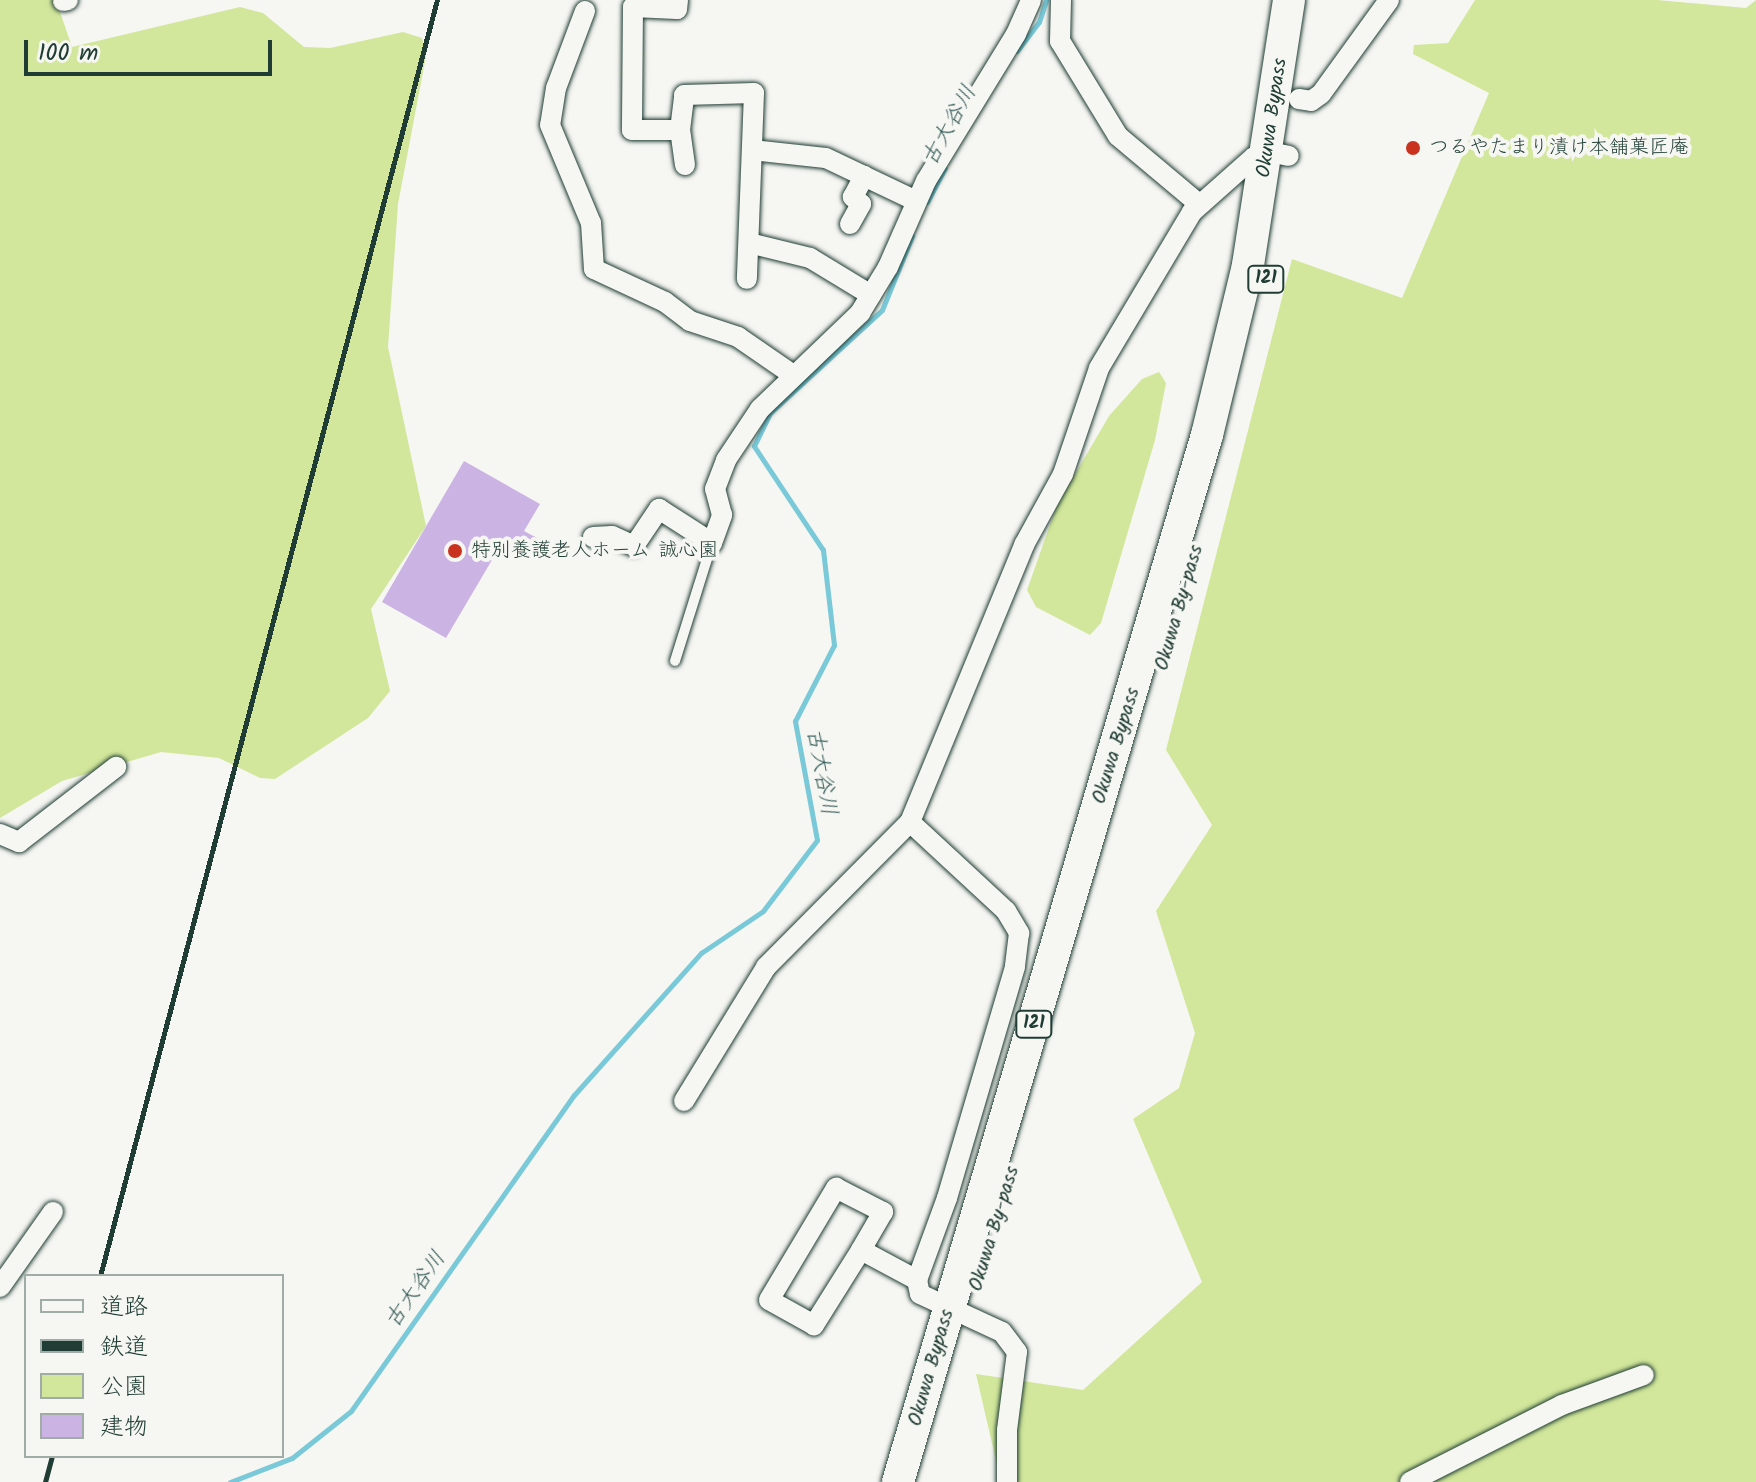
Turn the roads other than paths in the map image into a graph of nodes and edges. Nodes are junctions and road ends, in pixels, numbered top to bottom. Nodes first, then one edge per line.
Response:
1 (678, 0) edge
2 (1031, 0) edge
3 (1061, 0) edge
4 (1289, 0) edge
5 (1311, 0) edge
6 (1389, 0) edge
7 (585, 11) dead end
8 (1299, 99) junction
9 (680, 130) junction
10 (752, 150) junction
11 (1279, 154) junction
12 (685, 165) dead end
13 (864, 176) junction
14 (916, 201) junction
15 (1199, 204) junction
16 (850, 224) dead end
17 (749, 243) junction
18 (747, 279) dead end
19 (871, 295) junction
20 (793, 375) junction
21 (593, 537) dead end
22 (712, 543) junction
23 (675, 661) dead end
24 (116, 767) dead end
25 (910, 822) junction
26 (0, 834) edge
27 (684, 1101) dead end
28 (53, 1212) dead end
29 (861, 1250) junction
30 (917, 1280) junction
31 (0, 1287) edge
32 (960, 1311) junction
33 (1644, 1375) dead end
34 (898, 1482) edge
35 (920, 1482) edge
36 (1007, 1482) edge
37 (1410, 1482) edge

1 - 9 street
2 - 14 street
3 - 15 street
4 - 11 highway, Okuwa Bypass / 121
5 - 8 highway, 121
6 - 8 street
7 - 20 street
8 - 11 highway, 121
9 - 10 street
9 - 12 street
10 - 13 street
10 - 17 street
11 - 15 street
11 - 32 highway, Okuwa Bypass / 121
13 - 14 street
13 - 16 street
14 - 19 street
15 - 25 street
17 - 18 street
17 - 19 street
19 - 20 street
20 - 22 street
21 - 22 street
22 - 23 lane
24 - 26 street
25 - 27 street
25 - 30 street
28 - 31 street
29 - 29 street
29 - 30 street
30 - 32 street
32 - 34 highway, Okuwa Bypass / 121
32 - 35 highway, Okuwa By-pass / 121
32 - 36 street
33 - 37 street

